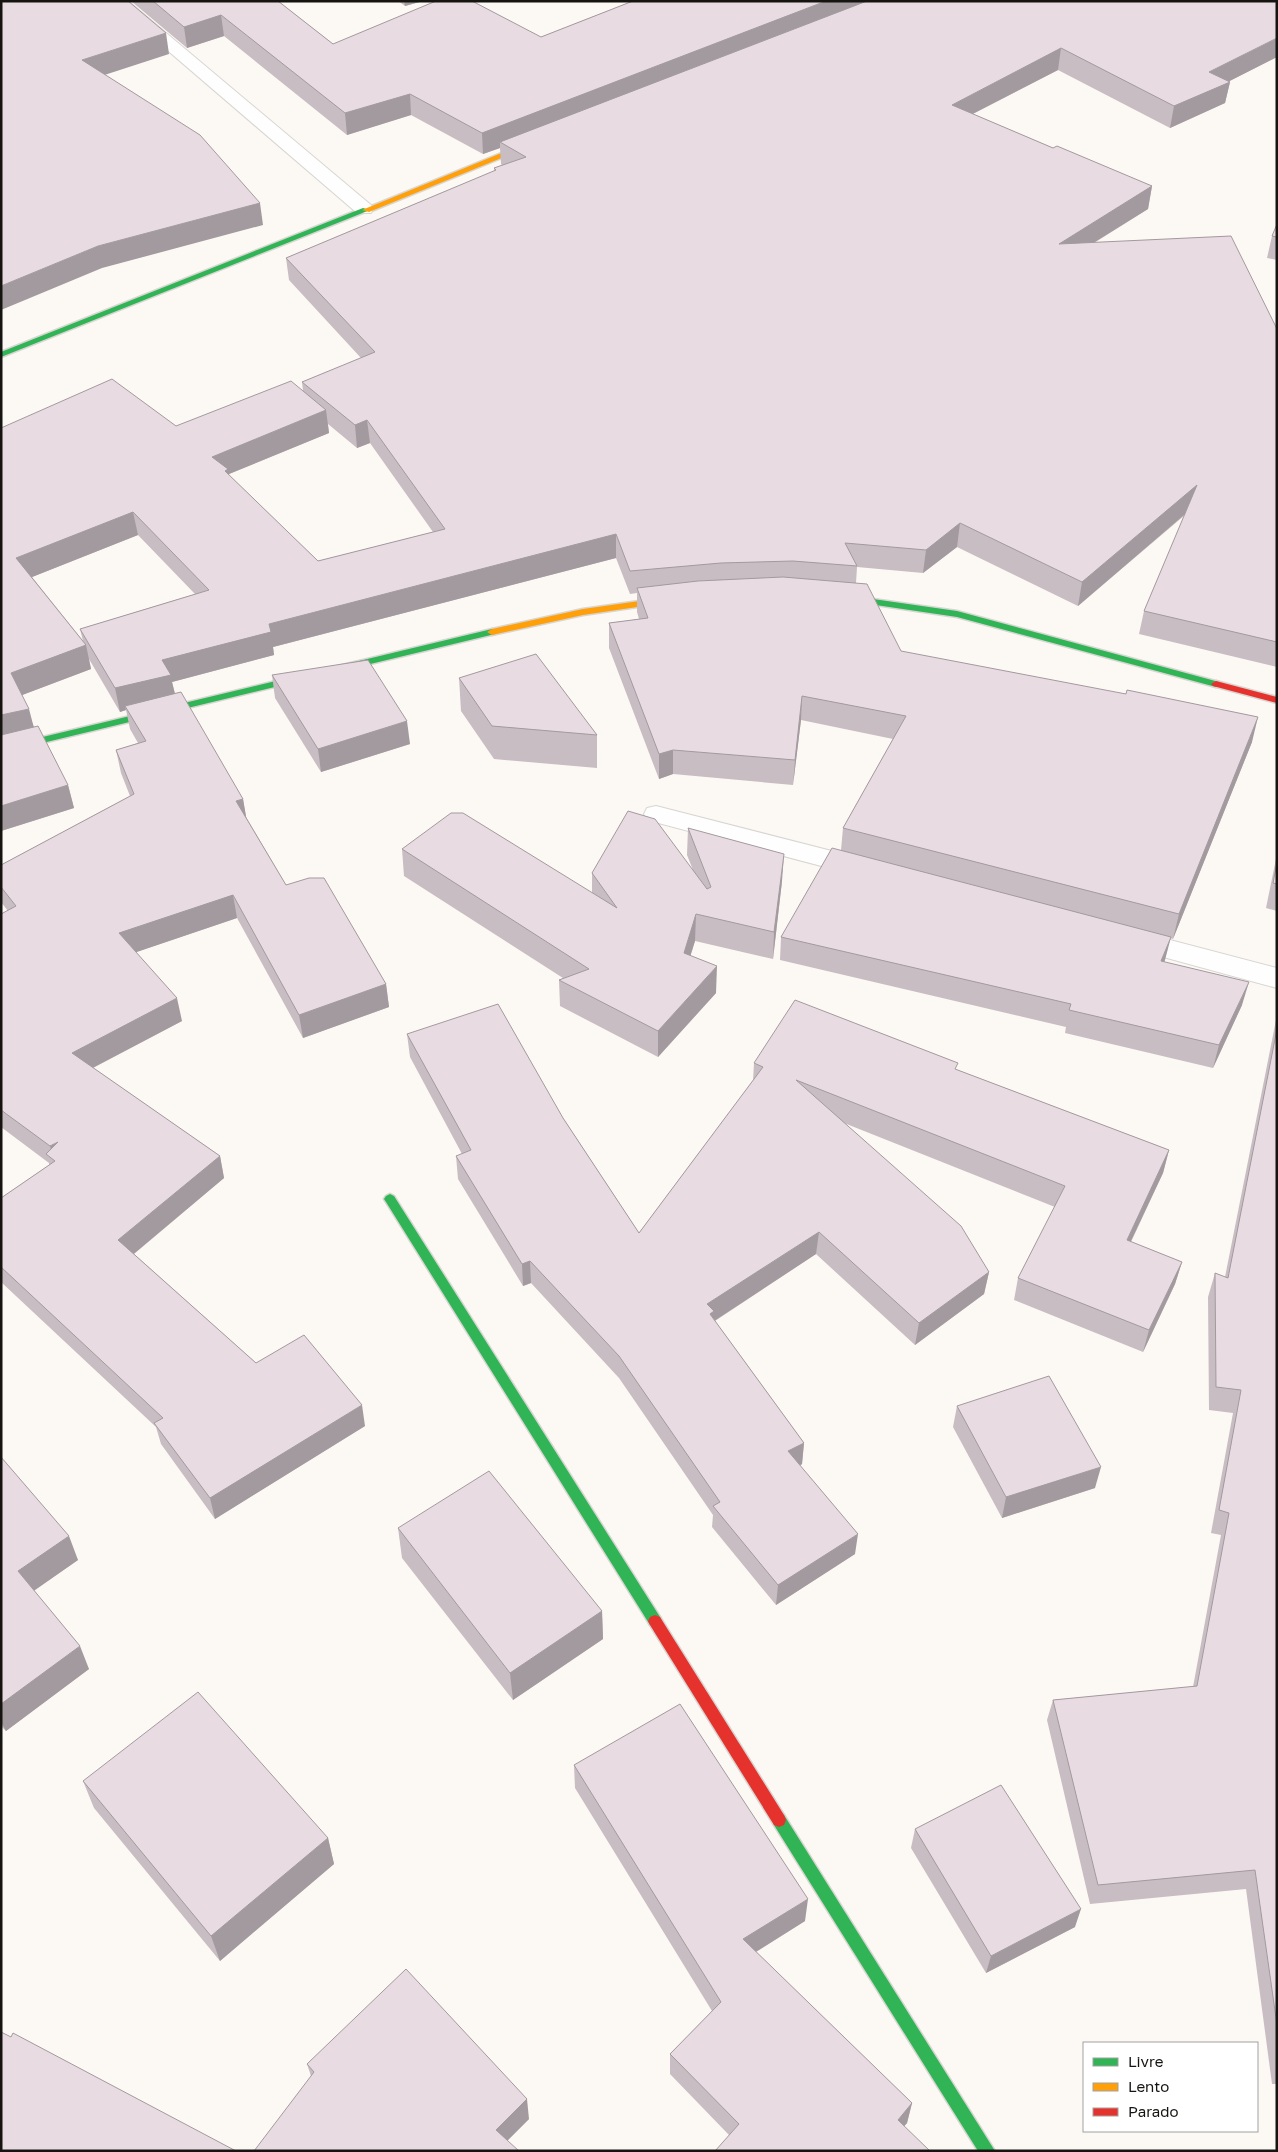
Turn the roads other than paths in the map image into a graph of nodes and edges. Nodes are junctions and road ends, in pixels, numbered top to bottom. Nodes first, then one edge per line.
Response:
1 (118, 1) edge
2 (550, 137) edge
3 (364, 209) junction
4 (1, 355) edge
5 (821, 596) edge
6 (692, 597) edge
7 (1277, 700) edge
8 (1, 750) edge
9 (656, 814) dead end
10 (886, 874) edge
11 (1105, 932) edge
12 (1277, 978) edge
13 (390, 1199) dead end
14 (986, 2151) edge

1 - 3 street
2 - 3 street
3 - 4 street
5 - 7 street
6 - 8 street
9 - 10 street
11 - 12 street
13 - 14 street

